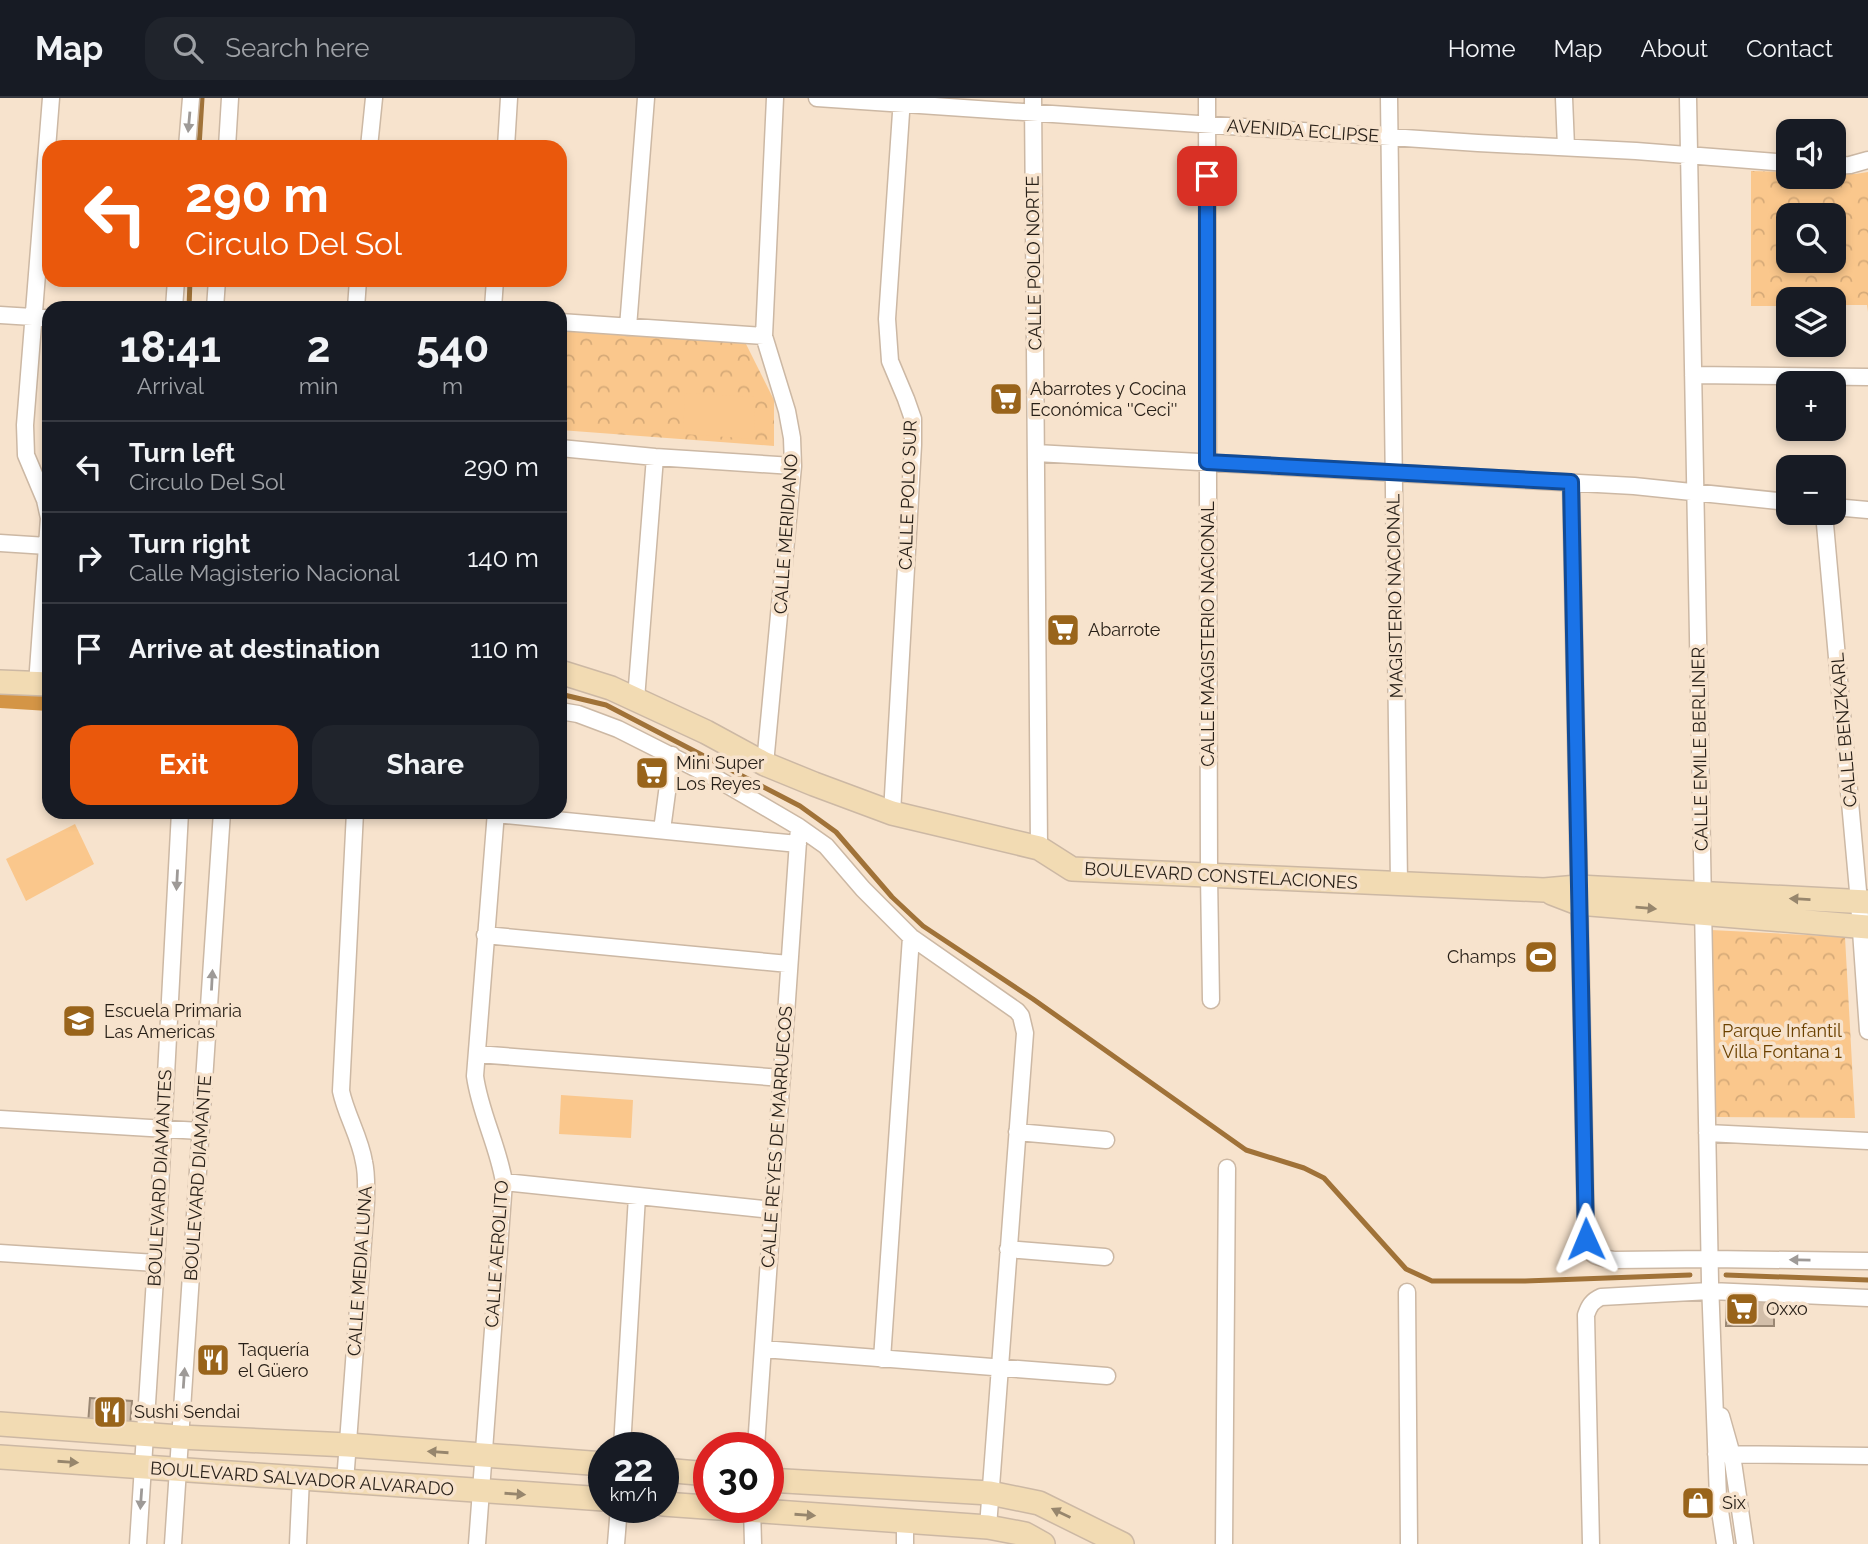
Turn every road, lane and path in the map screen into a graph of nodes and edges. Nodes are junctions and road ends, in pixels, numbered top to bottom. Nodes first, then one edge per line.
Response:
1 (51, 98) edge
2 (191, 98) edge
3 (230, 98) edge
4 (373, 98) edge
5 (509, 98) edge
6 (646, 98) edge
7 (775, 98) edge
8 (817, 98) edge
9 (1207, 98) edge
10 (1389, 98) edge
11 (1564, 98) edge
12 (1688, 98) edge
13 (902, 101) edge
14 (1033, 105) edge
15 (1207, 124) junction
16 (1389, 136) junction
17 (49, 140) edge
18 (188, 140) edge
19 (227, 140) edge
20 (370, 140) edge
21 (506, 140) edge
22 (1566, 147) junction
23 (1689, 156) junction
24 (1868, 160) edge
25 (1776, 162) edge
26 (1846, 165) edge
27 (0, 315) edge
28 (42, 318) edge
29 (567, 323) edge
30 (628, 327) junction
31 (764, 336) junction
32 (1693, 375) junction
33 (1868, 377) edge
34 (567, 448) edge
35 (1036, 453) junction
36 (655, 457) junction
37 (1207, 462) junction
38 (793, 466) junction
39 (1393, 472) junction
40 (1571, 482) junction
41 (1695, 492) junction
42 (42, 493) edge
43 (1776, 501) edge
44 (1846, 508) edge
45 (1868, 510) edge
46 (1826, 525) edge
47 (0, 543) edge
48 (42, 546) edge
49 (567, 673) edge
50 (0, 682) edge
51 (42, 684) edge
52 (636, 699) junction
53 (567, 712) edge
54 (671, 755) junction
55 (765, 764) junction
56 (892, 813) junction
57 (180, 819) edge
58 (222, 819) edge
59 (355, 819) edge
60 (495, 819) edge
61 (555, 819) edge
62 (799, 827) junction
63 (662, 830) junction
64 (799, 844) junction
65 (1040, 848) junction
66 (1209, 876) junction
67 (1399, 884) junction
68 (1578, 895) junction
69 (1863, 902) edge
70 (1703, 903) junction
71 (1864, 926) edge
72 (485, 935) junction
73 (911, 937) junction
74 (789, 964) junction
75 (1211, 1000) dead end
76 (1868, 1031) edge
77 (477, 1054) junction
78 (782, 1078) junction
79 (0, 1119) edge
80 (163, 1129) junction
81 (200, 1131) junction
82 (1017, 1132) junction
83 (1707, 1133) junction
84 (1106, 1140) dead end
85 (1868, 1141) edge
86 (1227, 1168) dead end
87 (504, 1182) junction
88 (637, 1196) junction
89 (772, 1210) junction
90 (1009, 1249) junction
91 (0, 1253) edge
92 (1105, 1257) dead end
93 (1710, 1260) junction
94 (1868, 1261) edge
95 (156, 1263) junction
96 (1710, 1286) junction
97 (1407, 1292) dead end
98 (1868, 1298) edge
99 (763, 1349) junction
100 (883, 1359) junction
101 (1000, 1368) junction
102 (1107, 1376) dead end
103 (0, 1424) edge
104 (623, 1432) edge
105 (757, 1432) edge
106 (145, 1433) junction
107 (180, 1437) junction
108 (348, 1445) junction
109 (483, 1455) junction
110 (1724, 1455) junction
111 (1868, 1455) edge
112 (0, 1457) edge
113 (588, 1463) edge
114 (143, 1468) junction
115 (177, 1470) junction
116 (301, 1478) junction
117 (784, 1481) edge
118 (345, 1482) junction
119 (481, 1492) junction
120 (990, 1493) junction
121 (588, 1498) edge
122 (784, 1514) edge
123 (618, 1523) edge
124 (752, 1523) edge
125 (988, 1527) junction
126 (905, 1533) edge
127 (138, 1544) edge
128 (173, 1544) edge
129 (298, 1544) edge
130 (477, 1544) edge
131 (616, 1544) edge
132 (753, 1544) edge
133 (1043, 1544) edge
134 (1122, 1544) edge
135 (1224, 1544) edge
136 (1409, 1544) edge
137 (1591, 1544) edge
138 (1725, 1544) edge
139 (1745, 1544) edge

1 - 17 street
2 -> 18 street
3 - 19 street
4 - 20 street
5 - 21 street
6 - 30 street
7 - 31 street, CALLE MERIDIANO
8 - 13 street, AVENIDA ECLIPSE
9 - 15 street, CALLE MAGISTERIO NACIONAL
10 - 16 street, MAGISTERIO NACIONAL
11 - 22 street
12 - 23 street, CALLE EMILE BERLINER
13 - 14 street, AVENIDA ECLIPSE
13 - 56 street, CALLE POLO SUR
14 - 15 street, AVENIDA ECLIPSE
14 - 35 street, CALLE POLO NORTE
15 - 16 street, AVENIDA ECLIPSE
15 - 37 street, CALLE MAGISTERIO NACIONAL
16 - 22 street, AVENIDA ECLIPSE
16 - 39 street, MAGISTERIO NACIONAL
22 - 23 street, AVENIDA ECLIPSE
23 - 25 street, AVENIDA ECLIPSE
23 - 32 street, CALLE EMILE BERLINER
24 - 26 street
27 - 28 street
28 - 42 street
29 - 30 street
30 - 31 street
31 - 38 street, CALLE MERIDIANO
32 - 33 street
32 - 41 street, CALLE EMILE BERLINER
34 - 36 street
35 - 37 street
35 - 65 street, CALLE POLO NORTE
36 - 38 street
36 - 52 street
37 - 39 street
37 - 66 street, CALLE MAGISTERIO NACIONAL
38 - 55 street, CALLE MERIDIANO
39 - 40 street
39 - 67 street, MAGISTERIO NACIONAL
40 - 41 street
40 - 68 street
41 - 43 street
41 - 70 street, CALLE EMILE BERLINER
44 - 45 street
46 - 69 street, CALLE BENZKARL
47 - 48 street
49 - 52 street, BOULEVARD CONSTELACIONES
50 - 51 street
52 - 55 street, BOULEVARD CONSTELACIONES
53 - 54 street
54 - 62 street
54 - 63 street
55 - 56 street, BOULEVARD CONSTELACIONES
56 - 65 street, BOULEVARD CONSTELACIONES
57 -> 80 street, BOULEVARD DIAMANTES
81 -> 58 street, BOULEVARD DIAMANTE
59 - 108 street, CALLE MEDIA LUNA
60 - 72 street, CALLE AEROLITO
61 - 63 street
62 - 64 street, CALLE REYES DE MARRUECOS
62 - 73 street
63 - 64 street
64 - 74 street, CALLE REYES DE MARRUECOS
65 - 66 street, BOULEVARD CONSTELACIONES
66 - 67 street, BOULEVARD CONSTELACIONES
66 - 75 street, CALLE MAGISTERIO NACIONAL
67 - 68 street, BOULEVARD CONSTELACIONES
68 - 70 street, BOULEVARD CONSTELACIONES
68 - 93 street
69 -> 70 street, BOULEVARD CONSTELACIONES
69 - 71 street, CALLE BENZKARL
70 - 71 street, BOULEVARD CONSTELACIONES
70 - 83 street, CALLE EMILE BERLINER
71 - 76 street, CALLE BENZKARL
72 - 74 street
72 - 77 street, CALLE AEROLITO
73 - 82 street
73 - 100 street
74 - 78 street, CALLE REYES DE MARRUECOS
77 - 78 street
77 - 87 street, CALLE AEROLITO
78 - 89 street, CALLE REYES DE MARRUECOS
79 - 80 street
80 - 81 street
80 - 95 street, BOULEVARD DIAMANTES
107 -> 81 street, BOULEVARD DIAMANTE
82 - 84 street
82 - 90 street
83 - 85 street
83 - 93 street, CALLE EMILE BERLINER
86 - 135 street
87 - 88 street
87 - 109 street, CALLE AEROLITO
88 - 89 street
88 - 104 street
89 - 99 street, CALLE REYES DE MARRUECOS
90 - 92 street
90 - 101 street
91 - 95 street
94 -> 93 street
93 - 96 street, CALLE EMILE BERLINER
95 - 106 street, BOULEVARD DIAMANTES
96 - 98 street
96 - 110 street, CALLE EMILE BERLINER
96 - 137 street
97 - 136 street
99 - 100 street
99 - 105 street, CALLE REYES DE MARRUECOS
100 - 101 street
101 - 102 street
101 - 120 street
103 - 106 street, BOULEVARD SALVADOR ALVARADO
106 - 107 street, BOULEVARD SALVADOR ALVARADO
106 - 114 street, BOULEVARD DIAMANTES
107 - 108 street, BOULEVARD SALVADOR ALVARADO
107 - 115 street, BOULEVARD DIAMANTE
109 -> 108 street, BOULEVARD SALVADOR ALVARADO
108 - 118 street, CALLE MEDIA LUNA
109 - 113 street, BOULEVARD SALVADOR ALVARADO
109 - 119 street, CALLE AEROLITO
110 - 111 street
110 - 138 street, CALLE EMILE BERLINER
110 - 139 street, CALLE EMILE BERLINER
112 -> 114 street, BOULEVARD SALVADOR ALVARADO
114 - 115 street, BOULEVARD SALVADOR ALVARADO
114 -> 127 street, BOULEVARD DIAMANTES
115 - 116 street, BOULEVARD SALVADOR ALVARADO
115 - 128 street, BOULEVARD DIAMANTE
116 - 118 street, BOULEVARD SALVADOR ALVARADO
116 - 129 street
117 - 120 street
118 - 119 street, BOULEVARD SALVADOR ALVARADO
119 -> 121 street, BOULEVARD SALVADOR ALVARADO
119 - 130 street, CALLE AEROLITO
120 - 125 street
134 -> 120 street
122 -> 126 street
123 - 131 street
124 - 132 street
125 - 126 street
125 - 133 street

